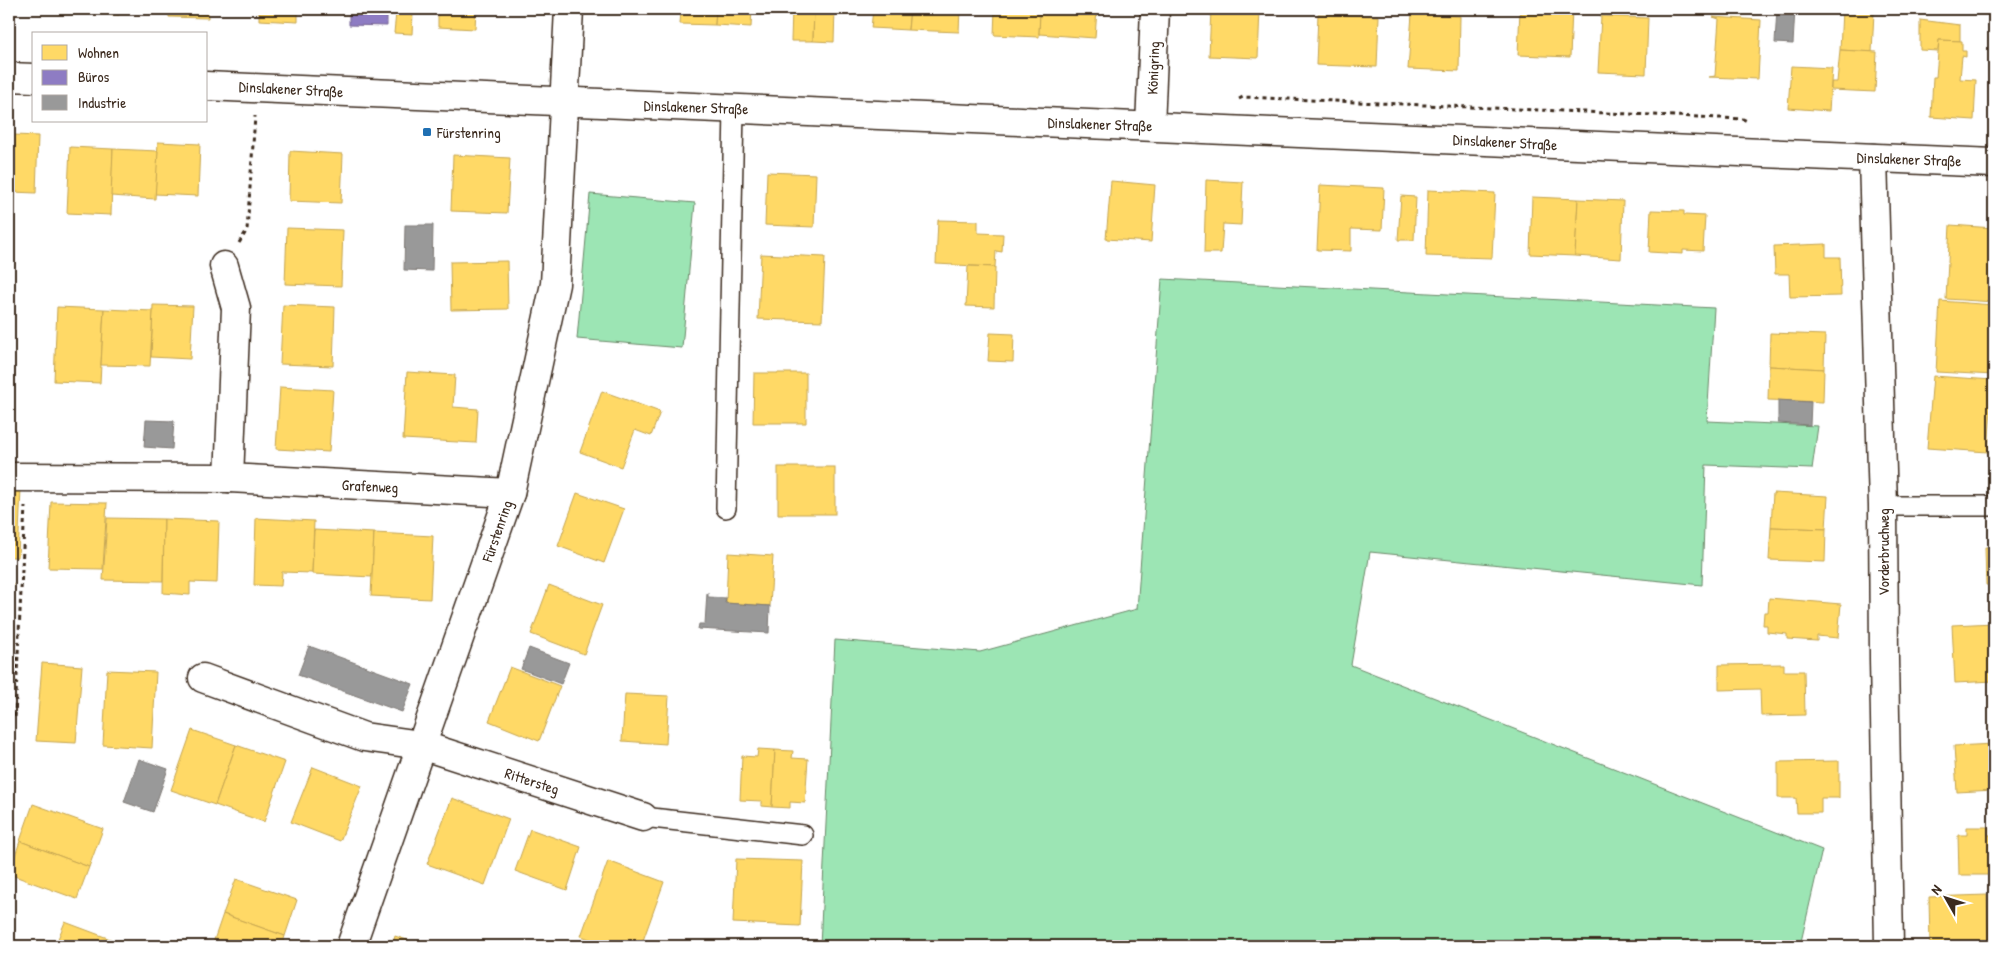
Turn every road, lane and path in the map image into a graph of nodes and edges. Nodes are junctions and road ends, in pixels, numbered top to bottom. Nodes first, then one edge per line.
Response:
1 (569, 9) edge
2 (1156, 9) edge
3 (9, 77) edge
4 (32, 78) edge
5 (208, 86) edge
6 (257, 88) junction
7 (564, 102) junction
8 (734, 109) junction
9 (1150, 126) junction
10 (1873, 158) junction
11 (1994, 163) edge
12 (224, 266) joint
13 (18, 477) edge
14 (229, 478) junction
15 (510, 493) junction
16 (1883, 506) junction
17 (1994, 506) edge
18 (726, 508) dead end
19 (203, 678) dead end
20 (9, 722) edge
21 (421, 745) junction
22 (643, 817) joint
23 (803, 835) dead end
24 (351, 946) edge
25 (1889, 946) edge

1 - 7 street, Fürstenring
2 - 9 street, Königring
3 - 4 street
5 - 6 street, Dinslakener Straße
6 - 7 street, Dinslakener Straße
6 - 12 path
7 - 8 street, Dinslakener Straße
7 - 15 street, Fürstenring
8 - 9 street, Dinslakener Straße
8 - 18 lane
9 - 10 street, Dinslakener Straße
10 - 11 street, Dinslakener Straße
10 - 16 street, Vorderbruchweg
12 - 14 street
13 - 14 street, Grafenweg
13 - 20 path
14 - 15 street, Grafenweg
15 - 21 street, Fürstenring
16 - 17 lane
16 - 25 street, Vorderbruchweg
19 - 21 street
21 - 22 street, Rittersteg
21 - 24 street, Fürstenring
22 - 23 lane

